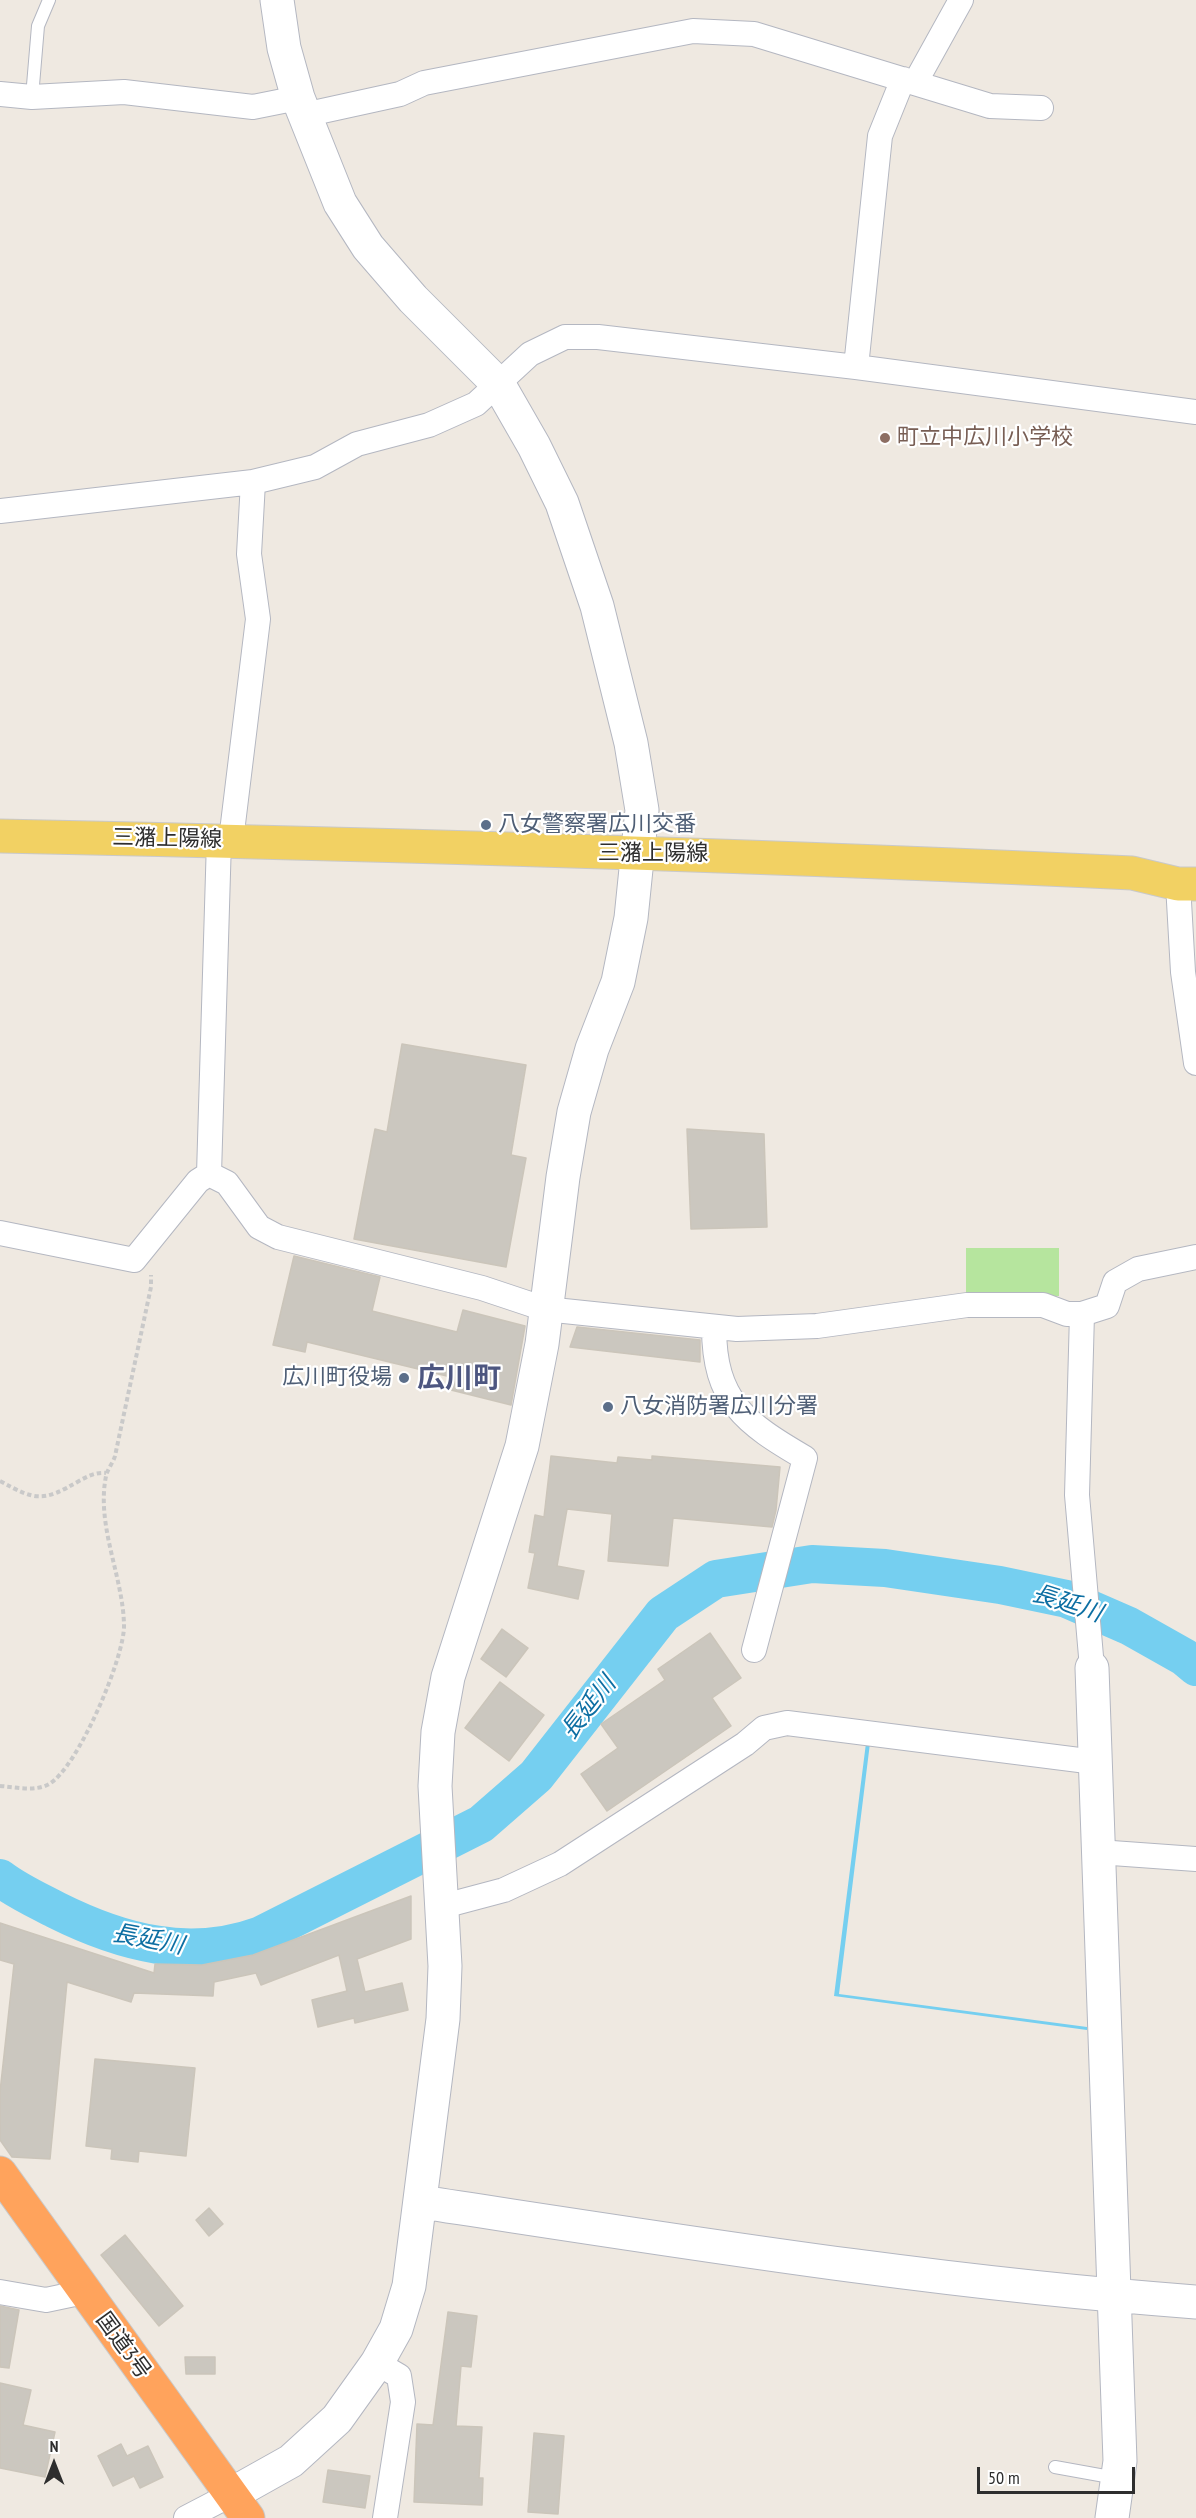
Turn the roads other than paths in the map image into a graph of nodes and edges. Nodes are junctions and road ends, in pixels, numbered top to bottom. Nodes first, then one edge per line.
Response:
1 (49, 0) edge
2 (277, 0) edge
3 (961, 0) edge
4 (909, 81) junction
5 (0, 94) edge
6 (32, 97) junction
7 (301, 107) junction
8 (1041, 108) dead end
9 (856, 367) junction
10 (499, 385) junction
11 (1196, 412) edge
12 (253, 482) junction
13 (0, 511) edge
14 (0, 836) edge
15 (225, 840) junction
16 (637, 855) junction
17 (1187, 884) edge
18 (1196, 1064) edge
19 (209, 1174) junction
20 (0, 1233) edge
21 (1196, 1257) edge
22 (545, 1309) junction
23 (1082, 1314) junction
24 (714, 1327) junction
25 (754, 1650) dead end
26 (1091, 1653) joint
27 (1095, 1762) junction
28 (1098, 1852) junction
29 (1196, 1859) edge
30 (440, 1907) junction
31 (0, 2173) edge
32 (421, 2202) junction
33 (0, 2292) edge
34 (84, 2292) junction
35 (1113, 2296) junction
36 (1196, 2302) edge
37 (377, 2362) junction
38 (1055, 2467) dead end
39 (1118, 2478) junction
40 (240, 2506) edge
41 (186, 2518) edge
42 (385, 2518) edge
43 (1112, 2518) edge

1 - 6 lane
2 - 7 street
3 - 4 street
4 - 7 street
4 - 8 street
4 - 9 street
5 - 6 street
6 - 7 street
7 - 10 street
9 - 10 street
9 - 11 street
10 - 12 street
10 - 16 street
12 - 13 street
12 - 15 street
14 - 15 main road, 三潴上陽線
15 - 16 main road, 三潴上陽線
15 - 19 street
16 - 17 main road, 三潴上陽線
16 - 22 street
17 - 18 street
19 - 20 street
19 - 22 street
21 - 23 street
22 - 24 street
22 - 30 street
23 - 24 street
23 - 26 street
24 - 25 street
26 - 27 street
27 - 28 street
27 - 30 street
28 - 29 street
28 - 35 street
30 - 32 street
31 - 34 highway, 国道3号
32 - 35 street
32 - 37 street
33 - 34 street
34 - 40 highway, 国道3号
35 - 36 street
35 - 39 street
37 - 40 street
37 - 42 street
38 - 39 lane
39 - 43 street
40 - 41 street

